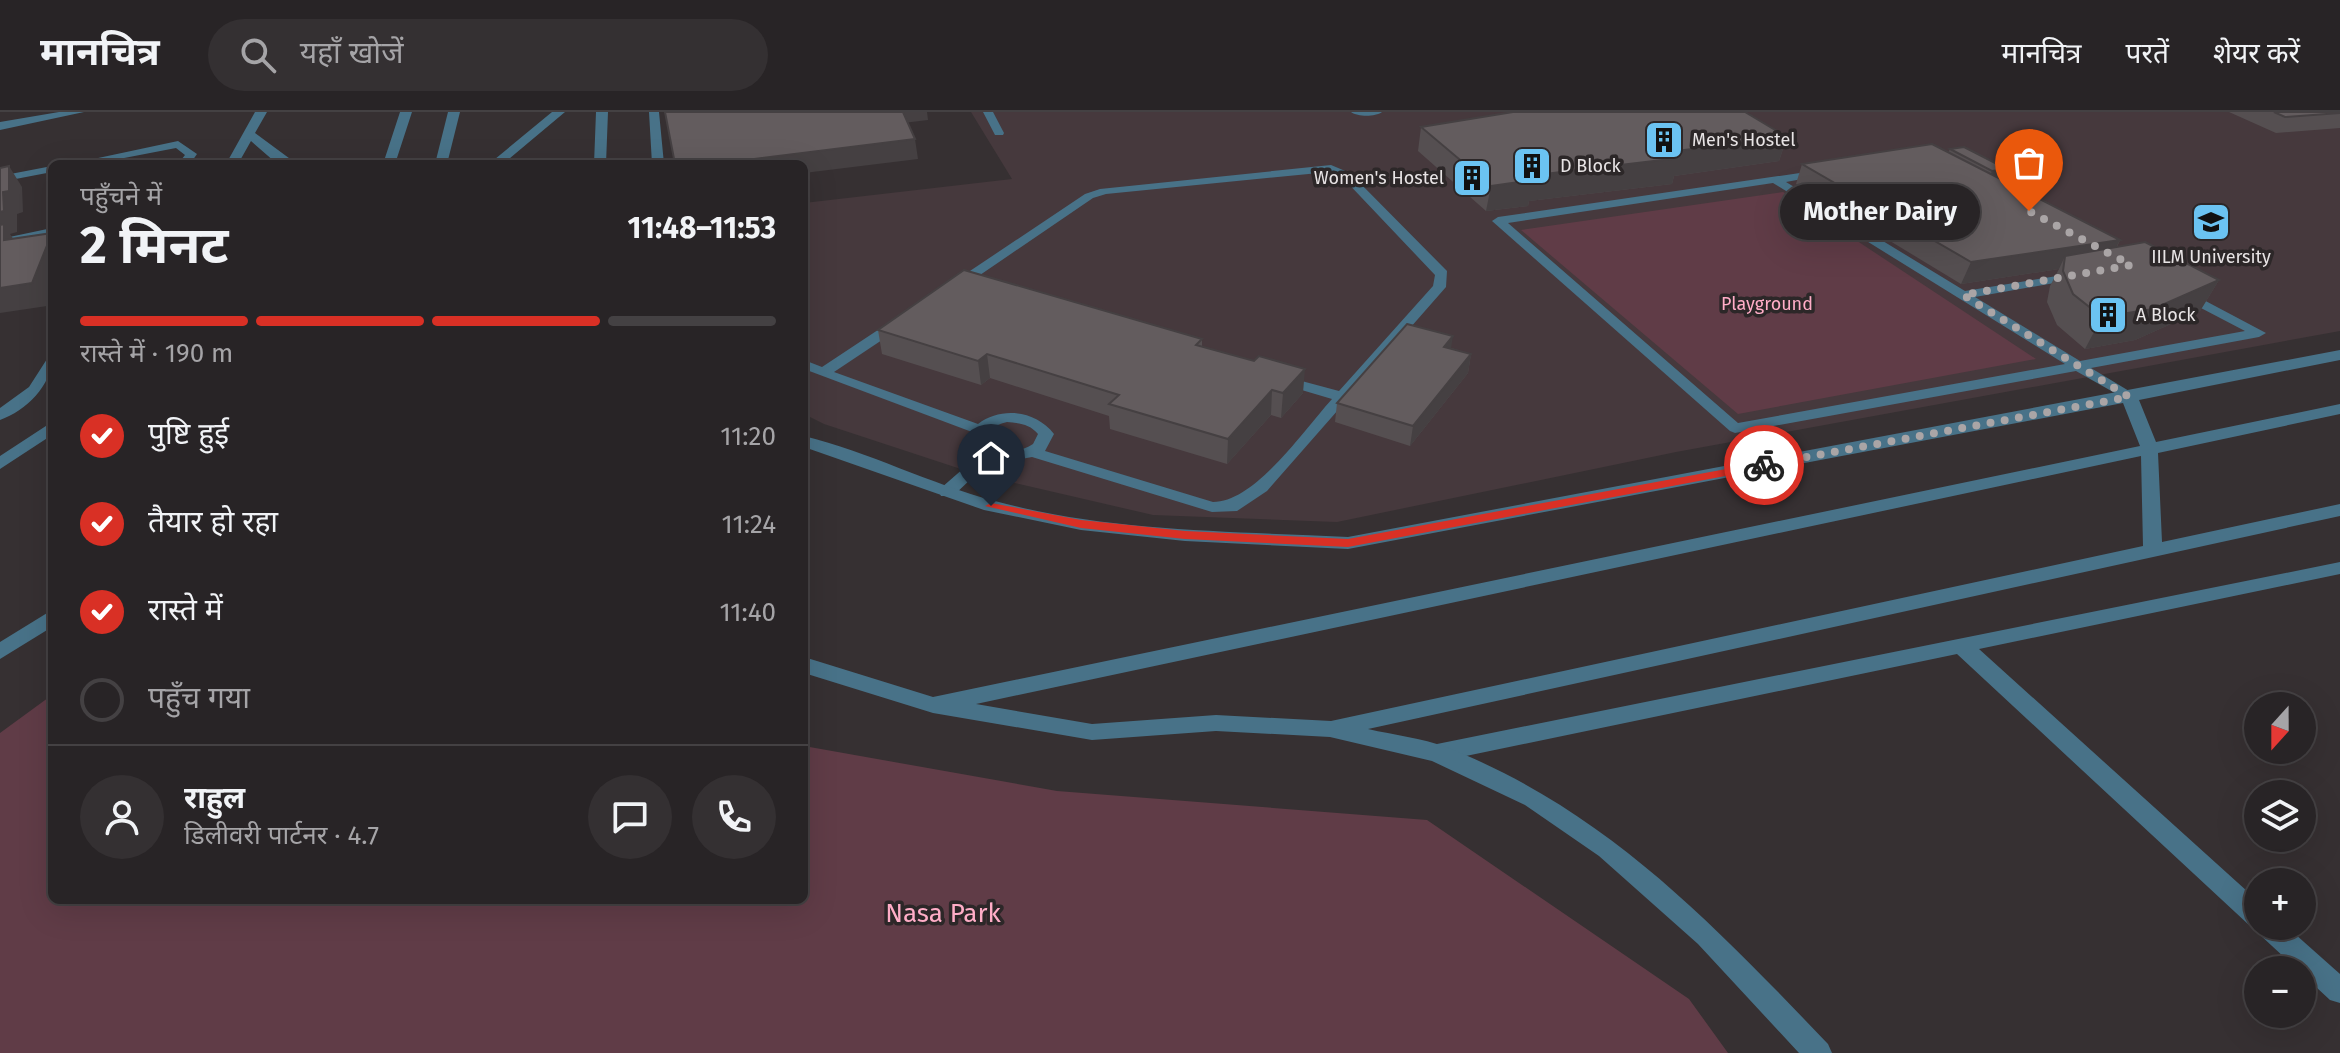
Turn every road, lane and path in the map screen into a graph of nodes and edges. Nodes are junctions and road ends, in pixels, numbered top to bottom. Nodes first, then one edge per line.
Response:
1 (78, 112) edge
2 (261, 112) edge
3 (406, 112) edge
4 (454, 112) edge
5 (559, 112) edge
6 (602, 112) edge
7 (654, 112) edge
8 (988, 112) edge
9 (1356, 112) edge
10 (1377, 112) edge
11 (0, 126) edge
12 (999, 133) dead end
13 (249, 134) junction
14 (96, 160) edge
15 (187, 160) edge
16 (234, 160) edge
17 (281, 160) edge
18 (390, 160) edge
19 (442, 160) edge
20 (500, 160) edge
21 (600, 160) edge
22 (658, 160) edge
23 (48, 170) edge
24 (1836, 171) edge
25 (0, 179) edge
26 (1775, 180) junction
27 (48, 233) edge
28 (0, 243) edge
29 (2085, 273) edge
30 (2169, 286) edge
31 (959, 287) edge
32 (1963, 295) junction
33 (909, 316) edge
34 (2340, 355) edge
35 (808, 366) edge
36 (48, 368) edge
37 (2078, 368) junction
38 (823, 373) junction
39 (1268, 375) edge
40 (1342, 397) junction
41 (2129, 397) junction
42 (2340, 409) edge
43 (0, 415) edge
44 (48, 430) edge
45 (980, 430) junction
46 (808, 442) edge
47 (2149, 447) junction
48 (1032, 452) junction
49 (989, 454) junction
50 (0, 464) edge
51 (947, 492) junction
52 (2340, 510) edge
53 (2153, 551) junction
54 (2340, 568) edge
55 (48, 620) edge
56 (1961, 645) junction
57 (0, 652) edge
58 (808, 666) edge
59 (933, 705) junction
60 (1330, 729) junction
61 (1437, 753) junction
62 (2244, 904) edge
63 (2284, 940) edge
64 (2340, 991) edge
65 (1818, 1053) edge

1 - 11 street
2 - 13 street
3 - 18 street
4 - 19 street
5 - 20 street
6 - 21 street
7 - 22 lane
8 - 12 lane
9 - 10 lane
13 - 16 street
13 - 17 street
14 - 15 lane
23 - 25 lane
24 - 26 lane
26 - 32 lane
26 - 37 lane
27 - 28 lane
29 - 32 lane
30 - 37 lane
31 - 40 lane
32 - 37 lane
33 - 38 lane
34 - 41 street
35 - 38 lane
36 - 43 lane
37 - 41 lane
38 - 45 lane
39 - 40 lane
40 - 48 lane
41 - 47 street
41 - 51 street
42 - 47 street
44 - 50 street
45 - 48 lane
45 - 49 lane
46 - 51 street
47 - 53 street
47 - 59 street
48 - 49 lane
49 - 51 lane
52 - 53 street
53 - 60 street
54 - 56 street
55 - 57 street
56 - 61 street
56 - 62 street
58 - 59 street
59 - 60 street
60 - 61 street
61 - 65 street
63 - 64 street

